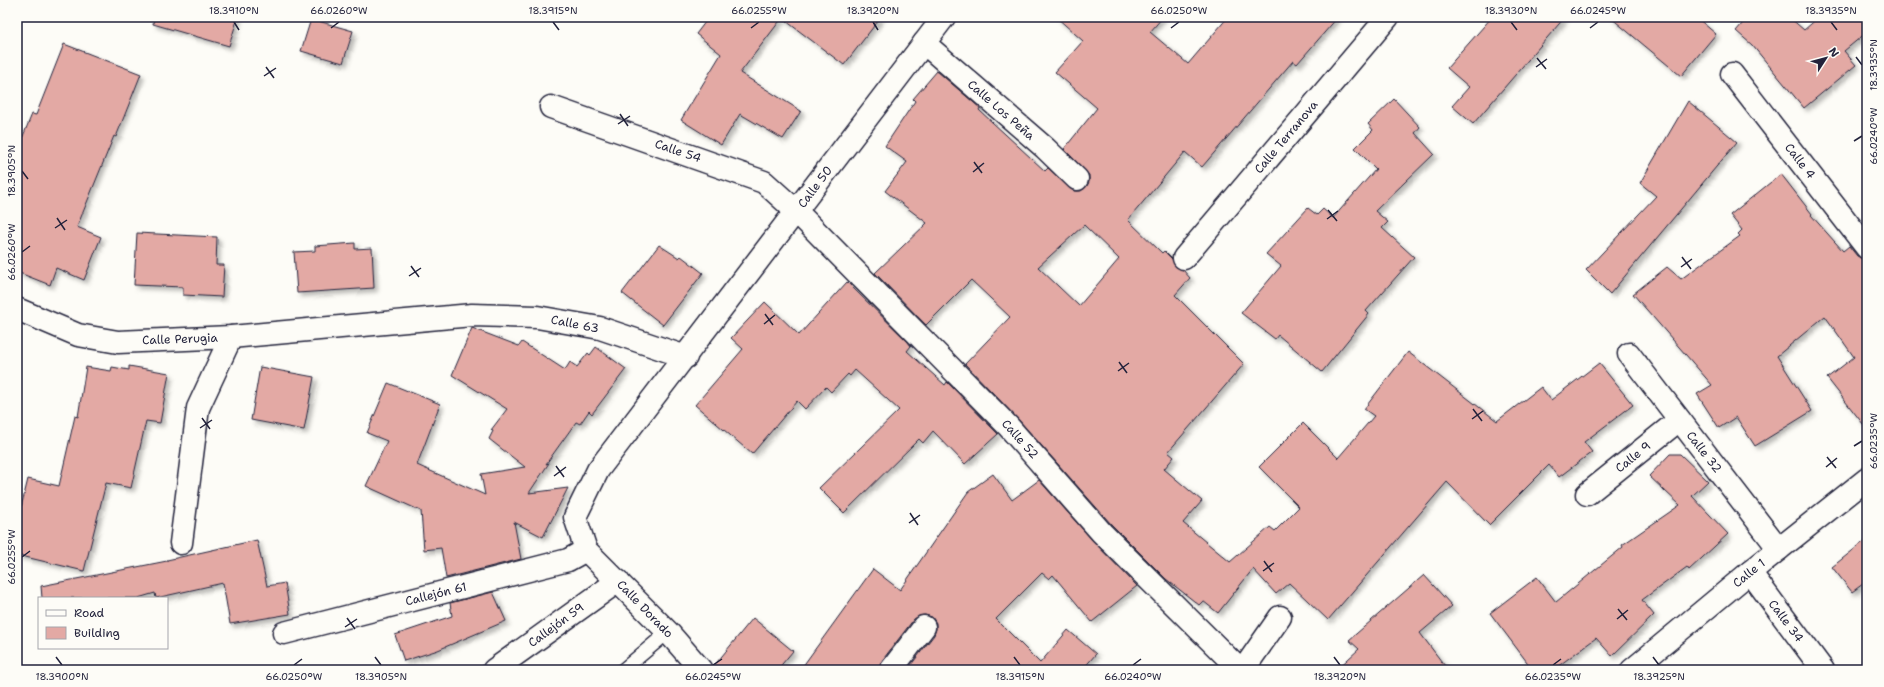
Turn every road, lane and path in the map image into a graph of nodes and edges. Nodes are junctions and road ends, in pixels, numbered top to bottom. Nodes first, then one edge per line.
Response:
1 (944, 17) edge
2 (1388, 17) edge
3 (924, 43) junction
4 (1732, 74) dead end
5 (551, 107) dead end
6 (1077, 179) dead end
7 (796, 212) junction
8 (1867, 248) edge
9 (1184, 258) dead end
10 (17, 310) edge
11 (231, 337) junction
12 (1629, 354) dead end
13 (686, 357) junction
14 (1679, 420) junction
15 (1867, 479) edge
16 (1587, 494) dead end
17 (181, 543) dead end
18 (1779, 549) junction
19 (586, 550) junction
20 (1750, 572) junction
21 (618, 581) junction
22 (1280, 617) dead end
23 (924, 627) dead end
24 (668, 632) junction
25 (284, 633) dead end
26 (494, 670) edge
27 (623, 670) edge
28 (701, 670) edge
29 (891, 670) edge
30 (1241, 670) edge
31 (1632, 670) edge
32 (1823, 670) edge

1 - 3 street, Calle 50
2 - 9 street, Calle Terranova
3 - 6 street, Calle Los Peña
3 - 7 street, Calle 50
4 - 8 street, Calle 4
5 - 7 street, Calle 54
7 - 13 street, Calle 50
7 - 30 street, Calle 52
10 - 11 street, Calle Perugia
11 - 13 street, Calle 63
11 - 17 street, Calle Perugia
12 - 14 street, Calle 32
13 - 19 street
14 - 16 street, Calle 9
14 - 18 street, Calle 32
15 - 18 street, Calle 1
18 - 20 street, Calle 1
19 - 21 street, Calle Dorado
19 - 25 street, Callejón 61
20 - 31 street, Calle 1
20 - 32 street, Calle 34
21 - 24 street, Calle Dorado
21 - 26 street, Callejón 59
22 - 30 street
23 - 29 street
24 - 27 lane
24 - 28 street, Calle Dorado

